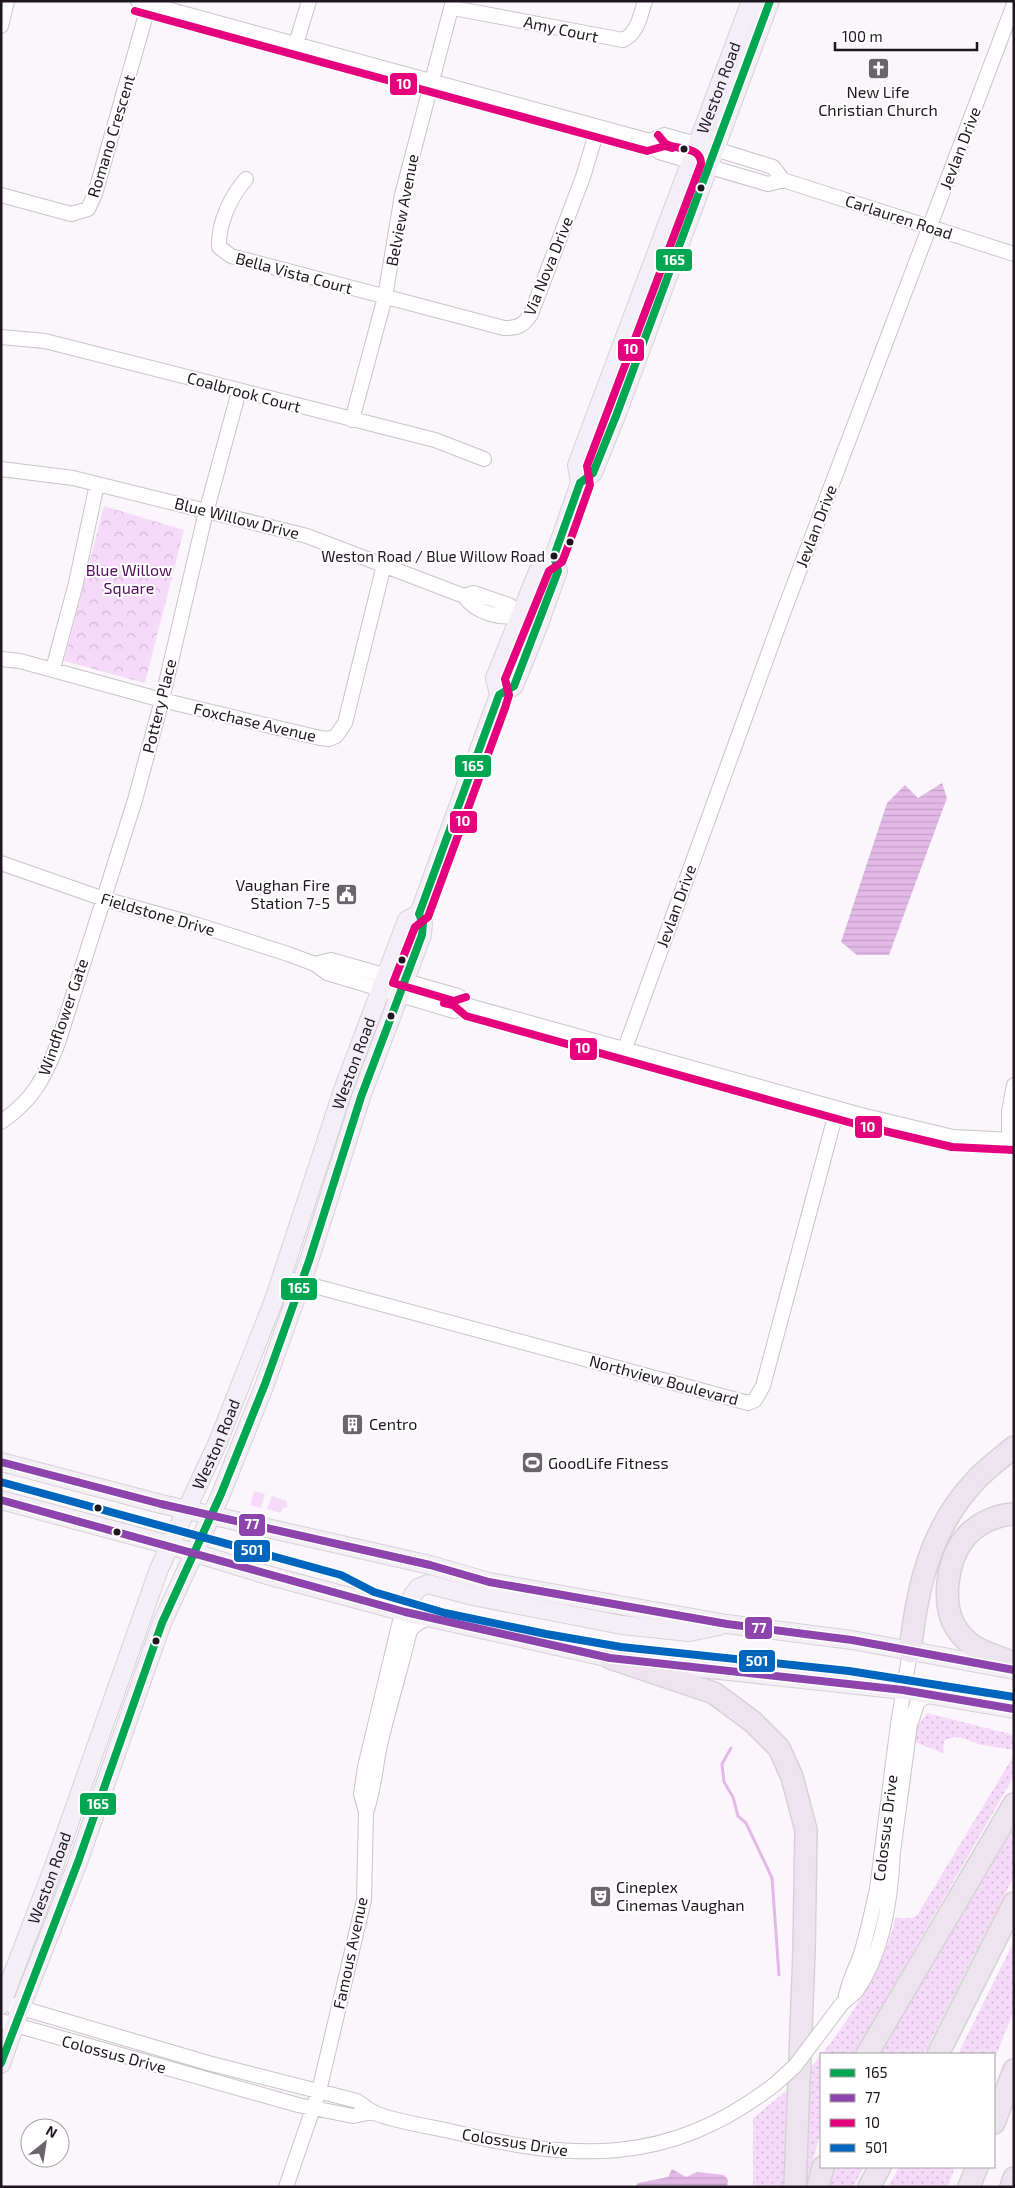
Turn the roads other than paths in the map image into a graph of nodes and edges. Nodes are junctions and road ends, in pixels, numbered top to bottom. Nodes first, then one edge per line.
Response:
1 (7, 1) edge
2 (309, 1) edge
3 (646, 1) edge
4 (751, 1) edge
5 (770, 1) edge
6 (144, 3) edge
7 (1014, 4) edge
8 (453, 5) edge
9 (1, 26) edge
10 (296, 44) junction
11 (432, 83) junction
12 (598, 127) junction
13 (694, 153) junction
14 (712, 157) junction
15 (246, 179) dead end
16 (1, 195) edge
17 (930, 227) junction
18 (1014, 254) edge
19 (385, 297) junction
20 (1, 338) edge
21 (239, 391) junction
22 (352, 420) junction
23 (484, 459) dead end
24 (1, 469) edge
25 (580, 483) junction
26 (97, 484) junction
27 (207, 511) junction
28 (554, 556) junction
29 (384, 565) junction
30 (520, 616) junction
31 (539, 624) junction
32 (1, 659) edge
33 (53, 669) junction
34 (499, 695) junction
35 (162, 700) junction
36 (1, 863) edge
37 (104, 899) junction
38 (419, 914) junction
39 (383, 983) junction
40 (403, 988) junction
41 (624, 1051) junction
42 (1014, 1085) edge
43 (837, 1109) junction
44 (1, 1122) edge
45 (1011, 1140) edge
46 (281, 1277) junction
47 (301, 1282) junction
48 (1014, 1447) edge
49 (1, 1462) edge
50 (1, 1500) edge
51 (186, 1510) junction
52 (1014, 1514) edge
53 (212, 1515) junction
54 (169, 1545) junction
55 (194, 1553) junction
56 (405, 1612) junction
57 (428, 1618) junction
58 (727, 1624) junction
59 (910, 1652) junction
60 (610, 1658) junction
61 (1014, 1663) edge
62 (1014, 1670) edge
63 (903, 1690) junction
64 (929, 1695) junction
65 (1014, 1709) edge
66 (904, 1725) junction
67 (1014, 1804) edge
68 (366, 1812) junction
69 (1014, 1903) edge
70 (2, 2003) edge
71 (21, 2007) junction
72 (8, 2024) edge
73 (868, 2053) edge
74 (939, 2053) edge
75 (208, 2063) junction
76 (1, 2064) edge
77 (1014, 2070) edge
78 (206, 2078) junction
79 (319, 2091) junction
80 (314, 2108) junction
81 (373, 2112) junction
82 (995, 2120) edge
83 (823, 2168) edge
84 (879, 2168) edge
85 (977, 2168) edge
86 (1014, 2178) edge
87 (286, 2187) edge
88 (795, 2187) edge
89 (818, 2187) edge
90 (869, 2187) edge
91 (969, 2187) edge
92 (1011, 2187) edge

1 - 9 street
2 - 10 street
3 - 8 street, Amy Court
4 - 13 main road, Weston Road
5 - 14 main road, Weston Road
6 - 10 street
6 - 16 street, Romano Crescent
7 - 17 street, Jevlan Drive
8 - 11 street, Belview Avenue
10 - 11 street
11 - 12 street
11 - 19 street, Belview Avenue
12 - 13 street, Carlauren Road
12 - 19 street, Via Nova Drive
13 - 14 street, Carlauren Road
13 - 25 main road, Weston Road
14 - 17 street, Carlauren Road
14 - 25 main road, Weston Road
15 - 19 street, Bella Vista Court
17 - 18 street, Carlauren Road
17 - 41 street, Jevlan Drive
19 - 22 street, Belview Avenue
20 - 21 street, Coalbrook Court
21 - 22 street, Coalbrook Court
21 - 27 street, Pottery Place
22 - 23 street, Coalbrook Court
24 - 26 street, Blue Willow Drive
25 - 28 main road, Weston Road
26 - 27 street, Blue Willow Drive
26 - 33 street
27 - 29 street, Blue Willow Drive
27 - 35 street, Pottery Place
28 - 30 main road, Weston Road
28 - 31 main road, Weston Road
29 - 30 street, Blue Willow Drive
29 - 35 street, Foxchase Avenue
30 - 31 street, Blue Willow Drive
30 - 34 main road, Weston Road
31 - 34 main road, Weston Road
32 - 33 street, Foxchase Avenue
33 - 35 street, Foxchase Avenue
34 - 38 main road, Weston Road
35 - 37 street, Pottery Place
36 - 37 street, Fieldstone Drive
37 - 39 street, Fieldstone Drive
37 - 44 street, Windflower Gate
38 - 39 main road, Weston Road
38 - 40 main road, Weston Road
39 - 40 street, Fieldstone Drive
39 - 46 main road, Weston Road
40 - 41 street, Fieldstone Drive
40 - 47 main road, Weston Road
41 - 43 street
42 - 45 street
43 - 45 street
43 - 47 street, Northview Boulevard
46 - 47 street, Northview Boulevard
46 - 51 main road, Weston Road
47 - 53 main road, Weston Road
48 - 59 highway
49 - 51 main road
50 - 54 main road
51 - 53 main road
51 - 54 main road, Weston Road
52 - 61 highway
53 - 55 main road, Weston Road
53 - 58 main road
54 - 55 main road
54 - 70 main road, Weston Road
55 - 56 main road
55 - 71 main road, Weston Road
56 - 57 main road
56 - 58 main road
56 - 68 street, Famous Avenue
57 - 60 main road
57 - 68 street, Famous Avenue
58 - 59 main road
59 - 62 main road
59 - 63 street, Colossus Drive
60 - 63 main road
60 - 88 highway
63 - 64 main road
63 - 66 street, Colossus Drive
64 - 65 main road
64 - 66 street, Colossus Drive
66 - 81 street, Colossus Drive, bridge
67 - 73 highway
68 - 79 street, Famous Avenue
69 - 74 highway
70 - 71 street, Colossus Drive
71 - 72 main road, Weston Road
71 - 75 street, Colossus Drive
72 - 76 main road, Weston Road
72 - 78 street, Colossus Drive
75 - 78 street
75 - 79 street, Colossus Drive
77 - 82 highway
78 - 80 street, Colossus Drive
79 - 80 street
79 - 81 street, Colossus Drive
80 - 81 street, Colossus Drive
80 - 87 street
83 - 89 highway
84 - 90 highway
85 - 91 highway
86 - 92 highway

